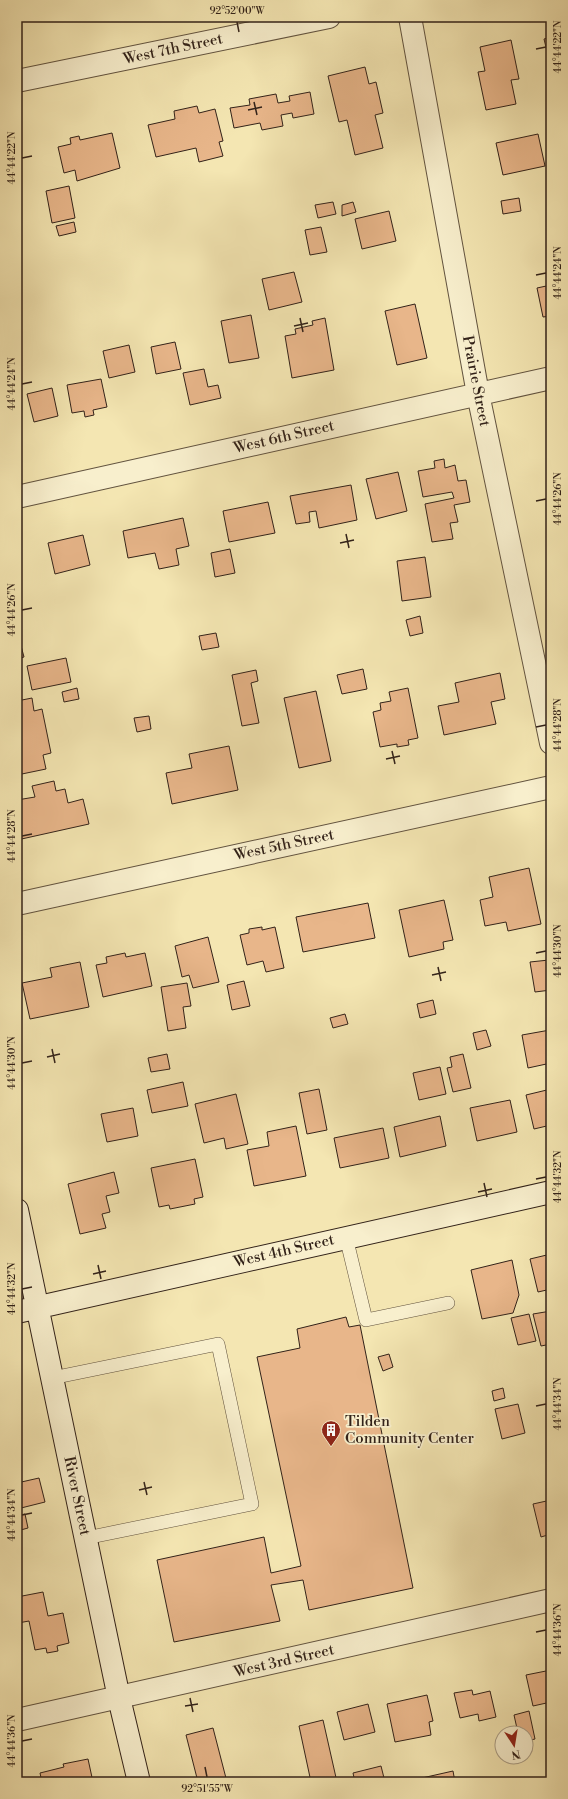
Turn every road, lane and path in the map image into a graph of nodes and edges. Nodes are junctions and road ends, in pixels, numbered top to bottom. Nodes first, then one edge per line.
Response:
1 (329, 17) edge
2 (410, 17) edge
3 (17, 81) edge
4 (551, 378) edge
5 (478, 394) junction
6 (17, 497) edge
7 (551, 743) edge
8 (551, 787) edge
9 (17, 904) edge
10 (551, 1192) edge
11 (17, 1210) edge
12 (346, 1237) junction
13 (448, 1303) dead end
14 (27, 1310) edge
15 (52, 1378) junction
16 (86, 1538) junction
17 (551, 1600) edge
18 (119, 1698) junction
19 (17, 1720) edge
20 (139, 1782) edge

1 - 3 street, West 7th Street
2 - 5 street, Prairie Street
4 - 5 street, West 6th Street
5 - 6 street, West 6th Street
5 - 7 street, Prairie Street
8 - 9 street, West 5th Street
10 - 12 street, West 4th Street
11 - 14 street, River Street
12 - 13 lane
12 - 14 street, West 4th Street
14 - 15 street, River Street
15 - 16 street, River Street
15 - 16 lane
16 - 18 street, River Street
17 - 18 street, West 3rd Street
18 - 19 street, West 3rd Street
18 - 20 street, River Street

